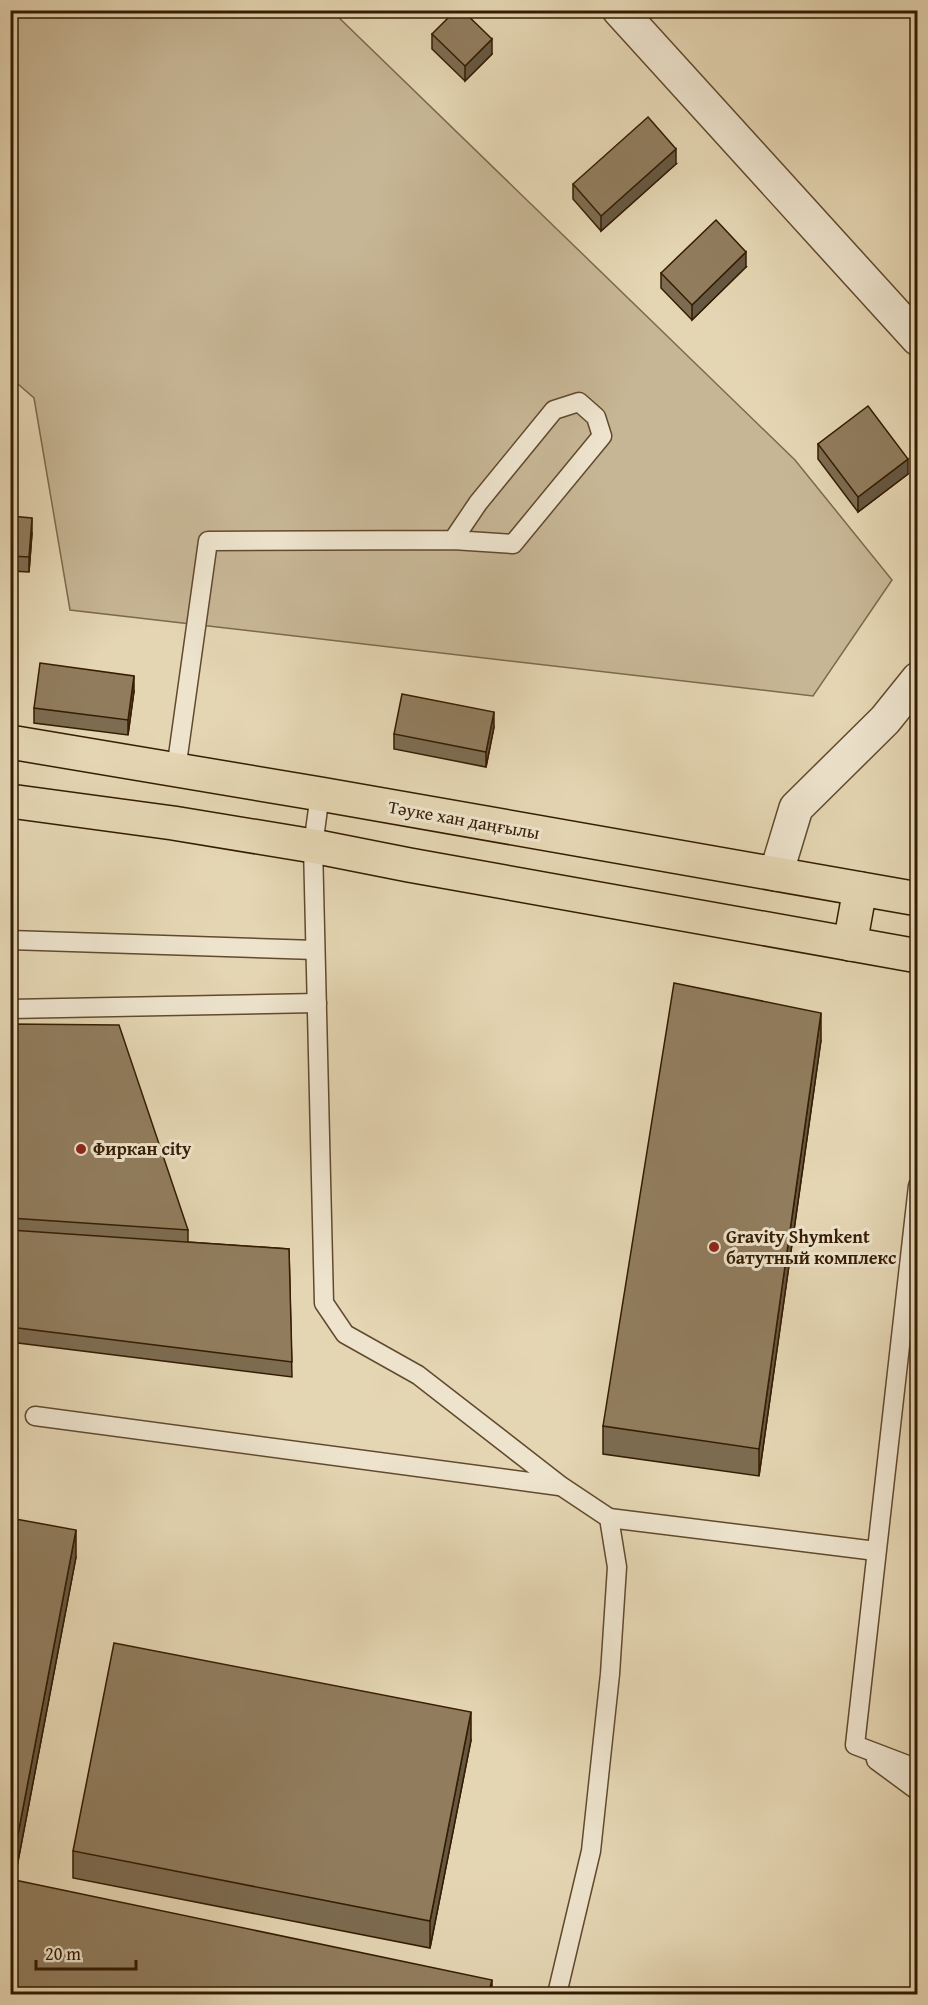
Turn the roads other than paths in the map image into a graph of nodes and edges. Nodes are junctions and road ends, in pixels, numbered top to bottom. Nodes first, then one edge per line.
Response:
1 (620, 10) edge
2 (918, 339) edge
3 (453, 540) junction
4 (918, 679) edge
5 (10, 742) edge
6 (176, 770) junction
7 (320, 794) junction
8 (10, 801) edge
9 (313, 846) junction
10 (776, 874) junction
11 (860, 889) junction
12 (918, 899) edge
13 (10, 940) edge
14 (850, 944) junction
15 (315, 950) junction
16 (918, 956) edge
17 (317, 1003) junction
18 (10, 1009) edge
19 (918, 1186) edge
20 (34, 1416) dead end
21 (561, 1486) junction
22 (609, 1518) junction
23 (876, 1551) junction
24 (855, 1745) junction
25 (918, 1769) edge
26 (918, 1791) edge
27 (557, 1995) edge

1 - 2 street
3 - 3 lane
3 - 6 lane
4 - 10 street
5 - 6 main road, Тәуке хан даңғылы
6 - 7 main road, Тәуке хан даңғылы
7 - 9 lane
7 - 10 main road, Тәуке хан даңғылы
8 - 9 main road
9 - 14 main road
9 - 15 lane
10 - 11 main road, Тәуке хан даңғылы
11 - 12 main road, Тәуке хан даңғылы
11 - 14 main road
13 - 15 lane
14 - 16 main road
15 - 17 lane
17 - 18 lane
17 - 21 lane
19 - 23 lane
20 - 21 lane
21 - 22 lane
22 - 23 lane
22 - 27 lane
23 - 24 lane
24 - 25 lane
24 - 26 lane

